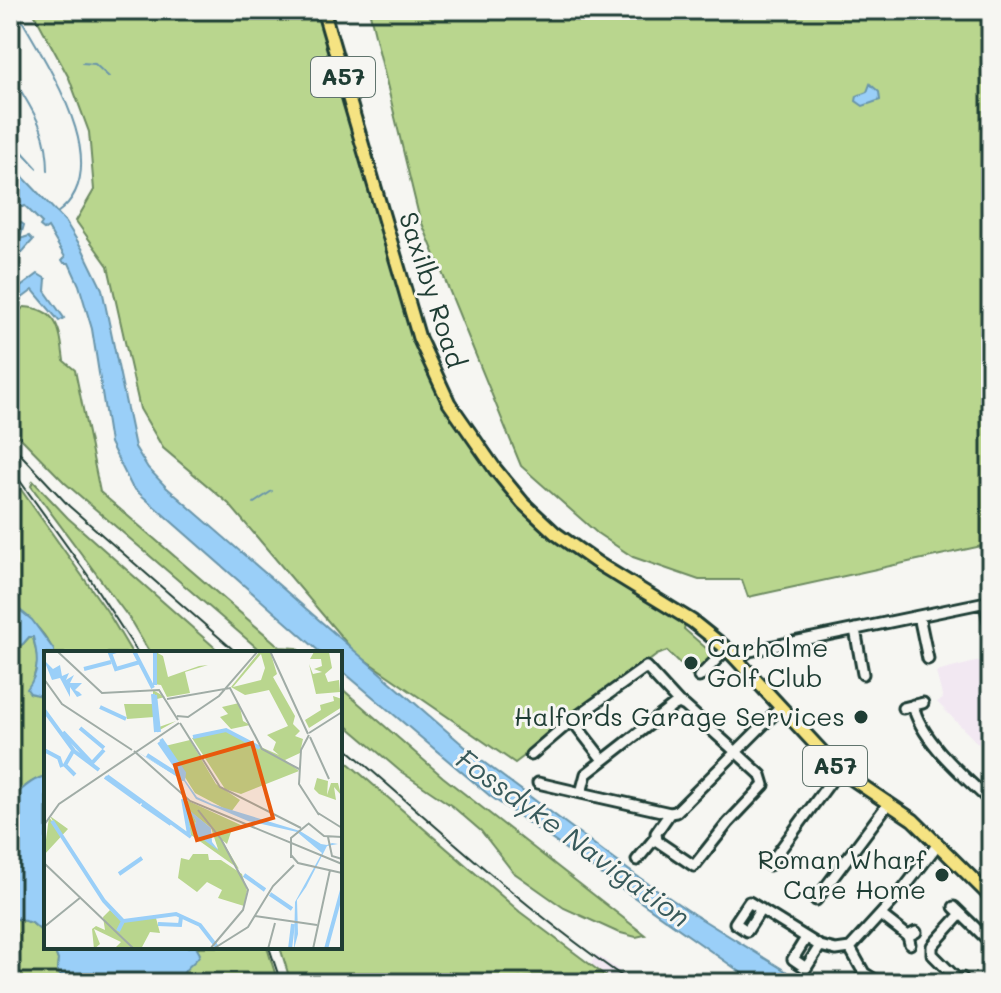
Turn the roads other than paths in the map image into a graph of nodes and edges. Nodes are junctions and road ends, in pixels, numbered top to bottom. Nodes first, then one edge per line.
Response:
1 (323, 10) edge
2 (988, 601) edge
3 (919, 616) junction
4 (855, 629) junction
5 (991, 632) edge
6 (727, 649) junction
7 (737, 658) junction
8 (928, 659) dead end
9 (863, 674) dead end
10 (699, 677) dead end
11 (679, 703) junction
12 (923, 703) dead end
13 (780, 708) junction
14 (572, 720) junction
15 (736, 752) junction
16 (531, 755) dead end
17 (603, 760) junction
18 (839, 770) junction
19 (538, 783) dead end
20 (581, 793) junction
21 (991, 802) edge
22 (888, 804) junction
23 (670, 813) junction
24 (656, 837) junction
25 (938, 844) junction
26 (637, 860) dead end
27 (769, 865) dead end
28 (991, 896) edge
29 (816, 900) dead end
30 (954, 907) dead end
31 (761, 909) dead end
32 (881, 915) junction
33 (963, 916) junction
34 (989, 936) edge
35 (911, 937) dead end
36 (806, 938) junction
37 (820, 946) junction
38 (850, 948) junction
39 (864, 973) junction
40 (962, 978) dead end
41 (857, 983) edge
42 (880, 983) edge

1 - 6 main road, Saxilby Road / A57
2 - 3 street
2 - 5 street
3 - 4 street
3 - 8 street
4 - 7 street
4 - 9 street
6 - 7 main road, A57
6 - 10 street
7 - 13 main road, A57
11 - 14 street
11 - 15 street
11 - 17 street
12 - 21 street
13 - 15 street
13 - 18 main road, A57
14 - 16 street
14 - 17 street
15 - 23 street
15 - 24 street
17 - 20 street
18 - 22 main road, A57
18 - 27 street
19 - 20 street
20 - 23 street
22 - 25 main road, A57
22 - 29 street
23 - 24 street
24 - 26 street
25 - 28 main road, A57
25 - 32 street
30 - 33 street
31 - 36 street
32 - 35 street
32 - 38 street
33 - 34 street
33 - 40 street
36 - 37 street
36 - 37 street
37 - 38 street
38 - 39 street
39 - 41 street
39 - 42 street

